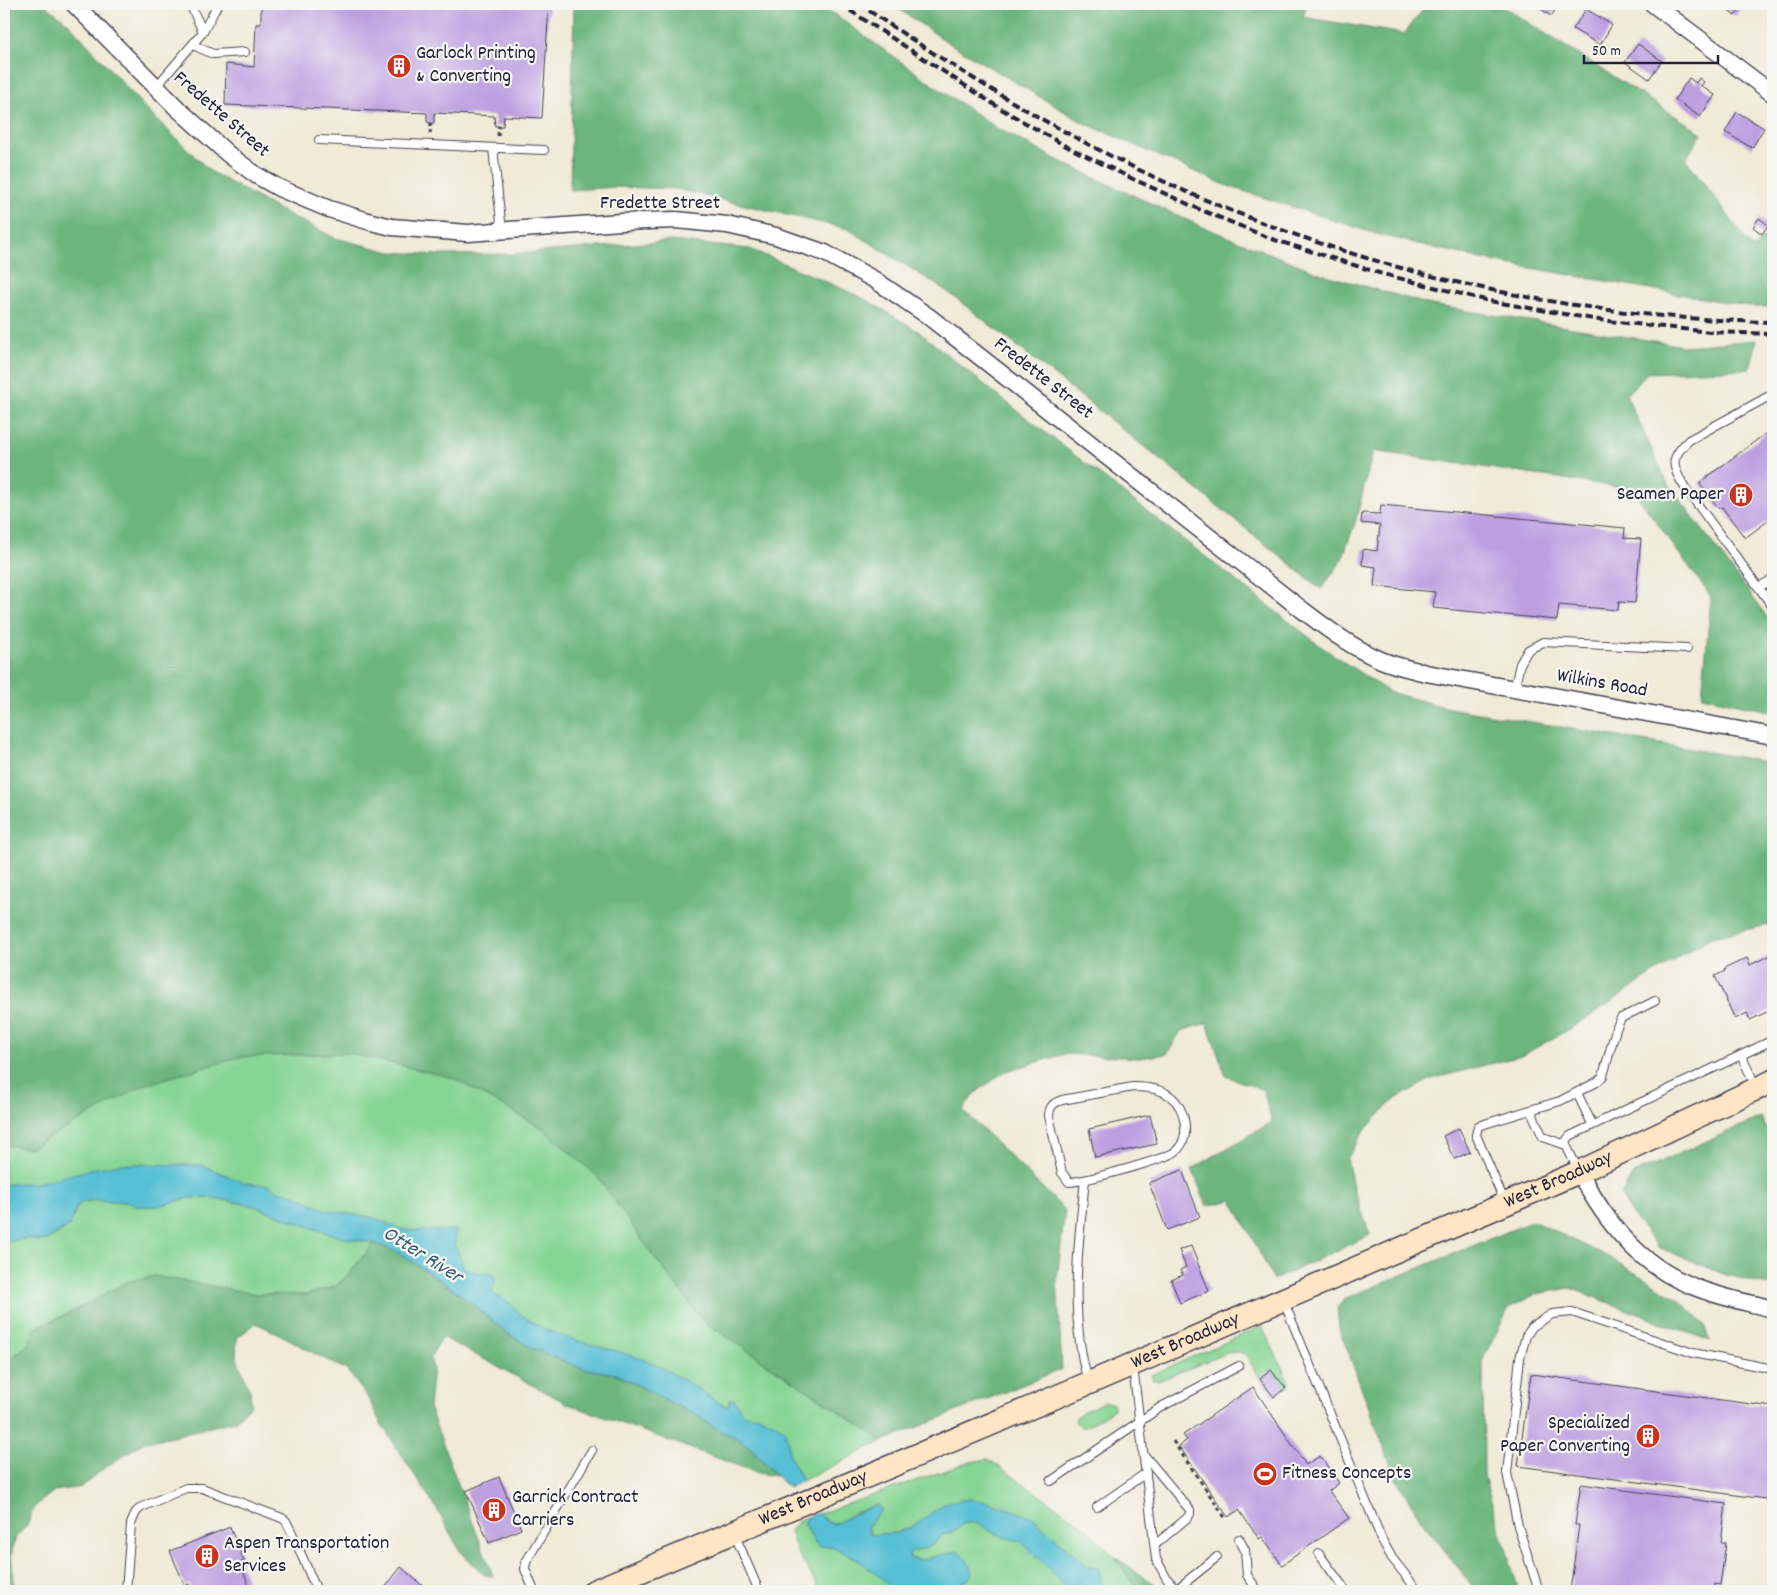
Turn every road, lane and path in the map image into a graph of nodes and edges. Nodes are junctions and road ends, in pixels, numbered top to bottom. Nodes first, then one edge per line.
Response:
1 (74, 4) edge
2 (190, 4) edge
3 (218, 4) edge
4 (1653, 4) edge
5 (203, 32) junction
6 (193, 45) junction
7 (245, 52) dead end
8 (156, 87) junction
9 (1773, 94) edge
10 (319, 140) dead end
11 (494, 148) junction
12 (544, 150) dead end
13 (502, 231) junction
14 (1773, 394) edge
15 (1773, 579) edge
16 (1759, 587) junction
17 (1773, 607) edge
18 (1687, 649) dead end
19 (1424, 673) joint
20 (1514, 690) junction
21 (1773, 736) edge
22 (1654, 1001) dead end
23 (1773, 1040) edge
24 (1741, 1055) junction
25 (1765, 1085) edge
26 (1577, 1093) junction
27 (1531, 1111) junction
28 (1592, 1124) junction
29 (1566, 1145) junction
30 (1579, 1172) junction
31 (1085, 1180) junction
32 (1505, 1204) junction
33 (1283, 1300) junction
34 (1773, 1308) edge
35 (1132, 1364) junction
36 (1239, 1366) dead end
37 (1773, 1369) edge
38 (1089, 1383) junction
39 (1139, 1420) junction
40 (1173, 1441) dead end
41 (592, 1450) dead end
42 (1143, 1454) junction
43 (1146, 1473) junction
44 (1050, 1481) dead end
45 (1097, 1507) dead end
46 (1226, 1519) dead end
47 (734, 1533) junction
48 (1239, 1539) dead end
49 (1155, 1545) junction
50 (1319, 1554) dead end
51 (1217, 1556) dead end
52 (1177, 1590) edge
53 (126, 1591) edge
54 (317, 1591) edge
55 (534, 1591) edge
56 (594, 1591) edge
57 (759, 1591) edge
58 (1258, 1591) edge
59 (1346, 1591) edge
60 (1418, 1591) edge
61 (1539, 1591) edge

1 - 8 street, Fredette Street
2 - 5 lane
3 - 5 lane
4 - 9 street
5 - 6 lane
6 - 7 lane
6 - 8 lane
8 - 13 street, Fredette Street
10 - 11 lane
11 - 12 lane
11 - 13 lane
13 - 19 street, Fredette Street
14 - 16 lane
15 - 16 lane
16 - 17 lane
18 - 20 lane
19 - 20 street, Wilkins Road
20 - 21 street, Wilkins Road
22 - 26 lane
23 - 24 lane
24 - 25 lane
24 - 28 lane
25 - 30 main road, West Broadway
26 - 27 lane
26 - 28 lane
27 - 29 lane
27 - 32 lane
28 - 29 lane
29 - 30 lane
30 - 32 main road, West Broadway
30 - 34 street
31 - 31 lane
31 - 38 lane
32 - 33 main road, West Broadway
33 - 35 main road, West Broadway
33 - 60 lane
35 - 38 main road, West Broadway
35 - 39 lane
36 - 39 lane
37 - 61 lane
38 - 47 main road, West Broadway
39 - 42 lane
39 - 44 lane
40 - 46 path
41 - 55 lane
42 - 43 lane
42 - 49 lane
43 - 45 lane
43 - 49 lane
47 - 56 main road, West Broadway
47 - 57 lane
48 - 58 lane
49 - 52 lane
50 - 59 lane
51 - 52 lane
53 - 54 lane

